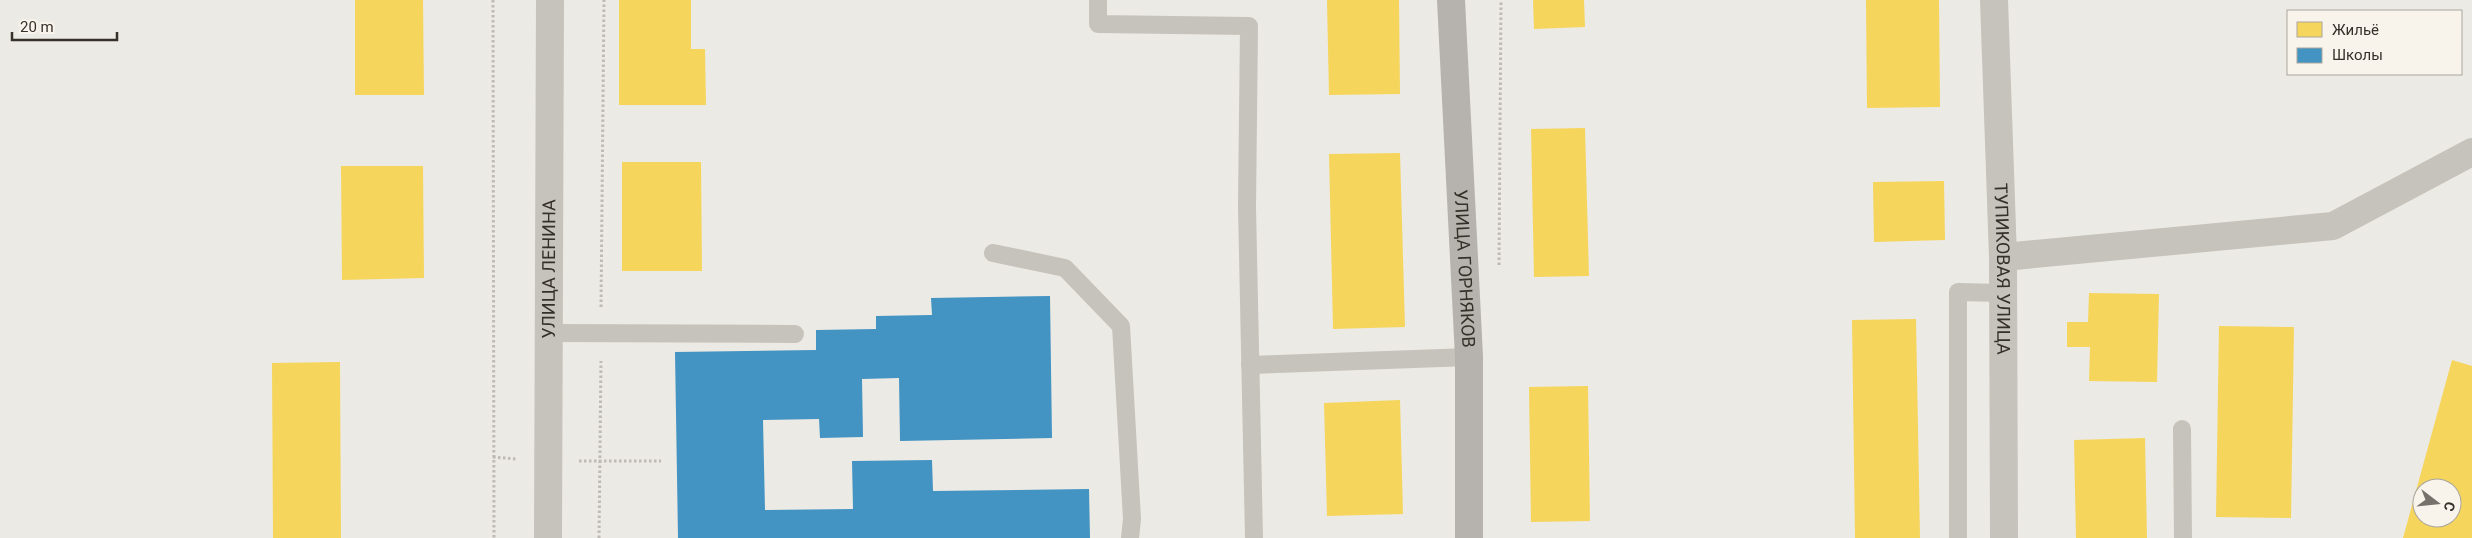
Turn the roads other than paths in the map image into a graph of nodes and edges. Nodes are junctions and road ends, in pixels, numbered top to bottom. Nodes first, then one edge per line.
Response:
1 (550, 0) edge
2 (1098, 0) edge
3 (1451, 0) edge
4 (1994, 0) edge
5 (2472, 152) edge
6 (992, 253) dead end
7 (2003, 257) junction
8 (2002, 293) junction
9 (548, 333) junction
10 (796, 334) dead end
11 (1470, 357) junction
12 (1250, 365) junction
13 (2182, 429) dead end
14 (548, 538) edge
15 (1130, 538) edge
16 (1254, 538) edge
17 (1469, 538) edge
18 (1958, 538) edge
19 (2004, 538) edge
20 (2183, 538) edge

1 - 9 street, УЛИЦА ЛЕНИНА
2 - 12 lane
3 - 11 main road, УЛИЦА ГОРНЯКОВ
4 - 7 street, ТУПИКОВАЯ УЛИЦА
5 - 7 street
6 - 15 lane
7 - 8 street, ТУПИКОВАЯ УЛИЦА
8 - 18 lane
8 - 19 street, ТУПИКОВАЯ УЛИЦА
9 - 10 lane
9 - 14 street, УЛИЦА ЛЕНИНА
11 - 12 lane
11 - 17 main road, УЛИЦА ГОРНЯКОВ
12 - 16 lane
13 - 20 lane

